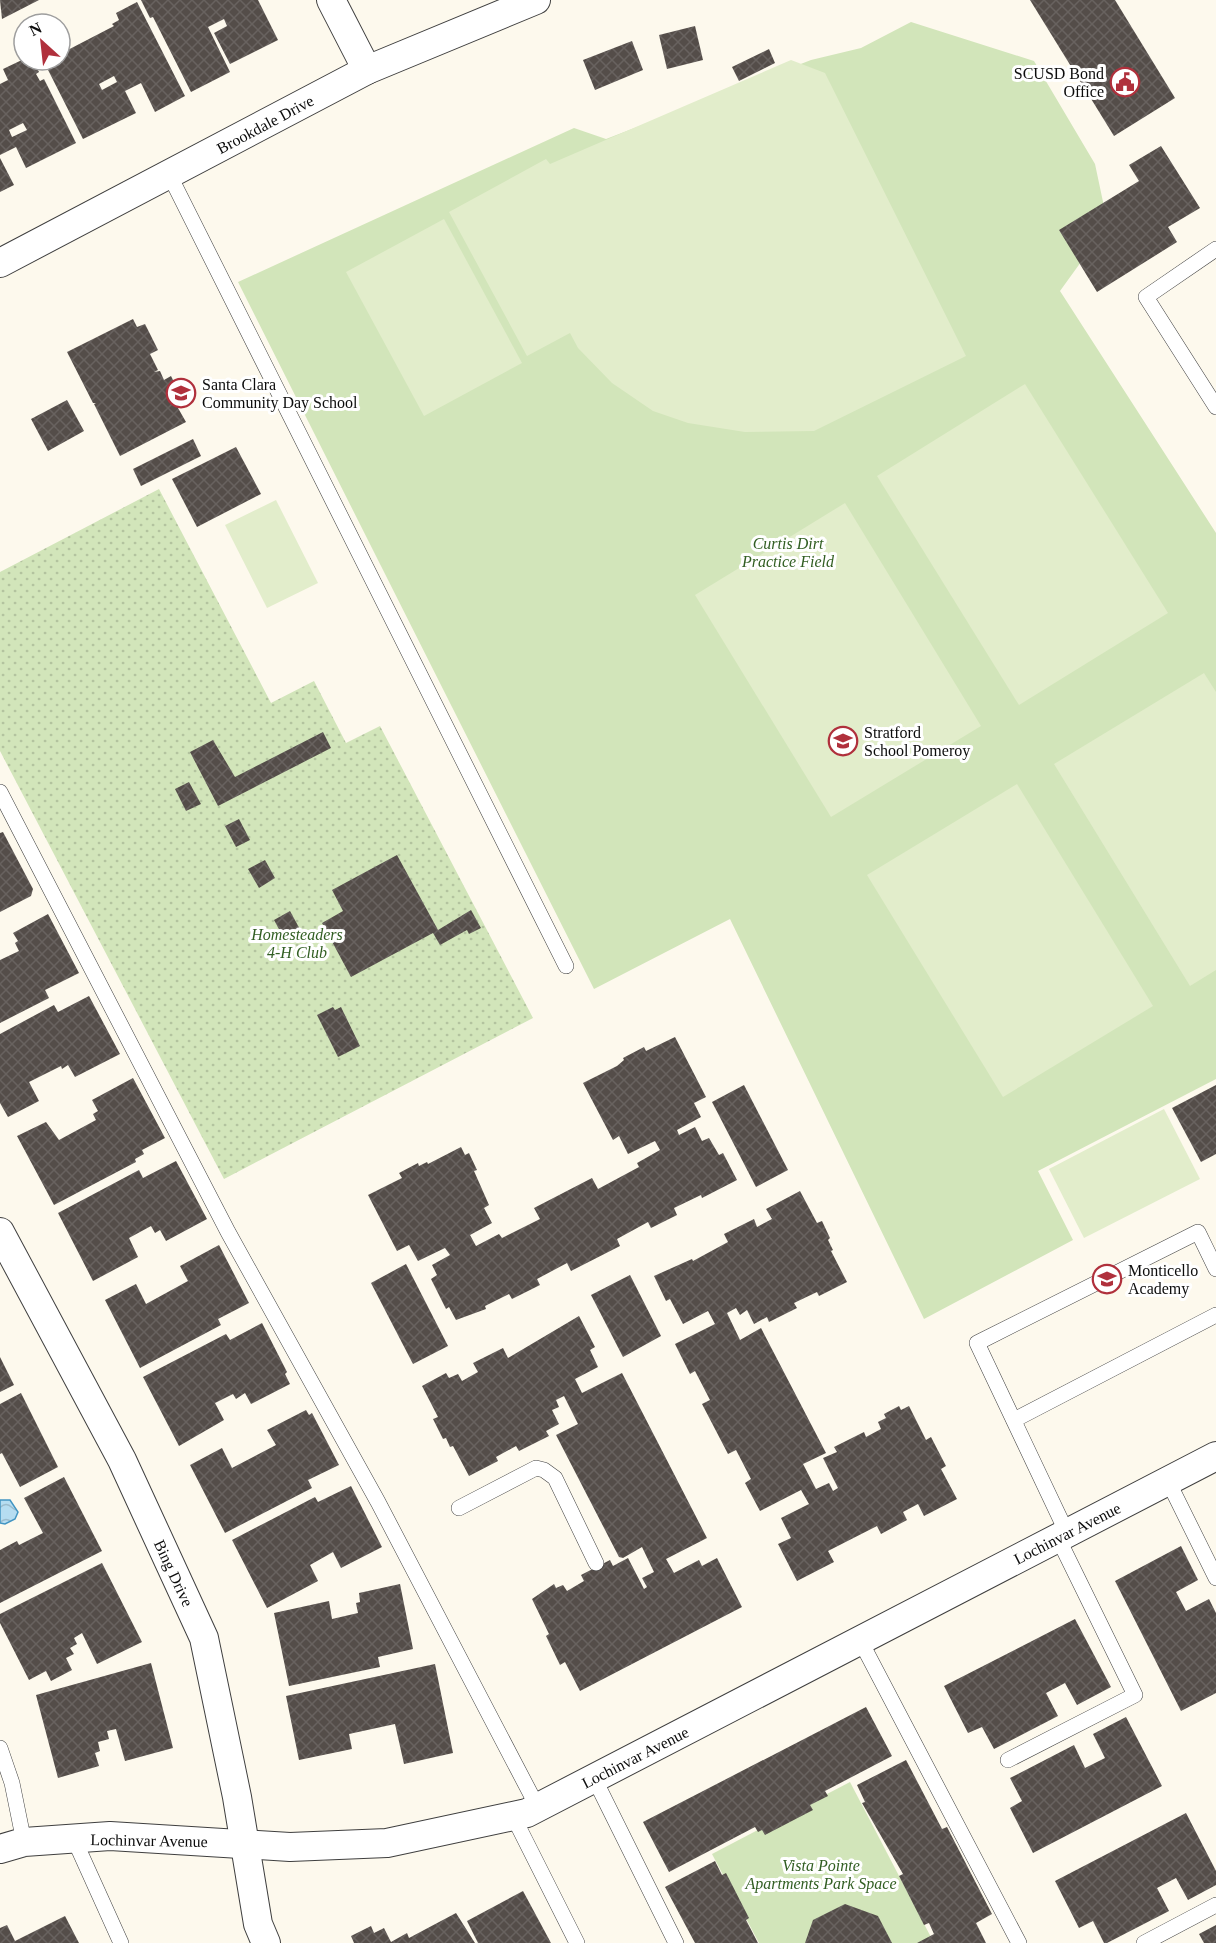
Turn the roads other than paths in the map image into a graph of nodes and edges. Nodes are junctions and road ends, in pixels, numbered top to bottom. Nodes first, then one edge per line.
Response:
1 (331, 0) edge
2 (536, 0) edge
3 (367, 70) junction
4 (169, 174) junction
5 (1216, 249) edge
6 (0, 263) edge
7 (1216, 407) edge
8 (0, 792) edge
9 (566, 966) dead end
10 (0, 1232) edge
11 (1216, 1269) edge
12 (1216, 1315) edge
13 (1014, 1420) junction
14 (1216, 1456) edge
15 (1168, 1481) junction
16 (459, 1508) dead end
17 (1062, 1535) junction
18 (596, 1563) dead end
19 (1216, 1578) edge
20 (860, 1640) junction
21 (0, 1748) edge
22 (1008, 1760) dead end
23 (594, 1778) junction
24 (525, 1812) junction
25 (74, 1839) junction
26 (245, 1844) junction
27 (12, 1846) edge
28 (1216, 1905) edge
29 (121, 1943) edge
30 (266, 1943) edge
31 (577, 1943) edge
32 (676, 1943) edge
33 (1019, 1943) edge
34 (1144, 1943) edge

1 - 3 street
2 - 3 street, Brookdale Drive
3 - 4 street, Brookdale Drive
4 - 6 street, Brookdale Drive
4 - 9 lane
5 - 7 lane
8 - 24 lane
10 - 26 street, Bing Drive
11 - 13 lane
12 - 13 lane
13 - 17 lane
14 - 15 street, Lochinvar Avenue
15 - 17 street, Lochinvar Avenue
15 - 19 lane
16 - 18 lane
17 - 20 street, Lochinvar Avenue
17 - 22 lane
20 - 23 street, Lochinvar Avenue
20 - 33 lane
21 - 27 lane
23 - 24 street, Lochinvar Avenue
23 - 32 lane
24 - 26 street, Lochinvar Avenue
24 - 31 lane
25 - 26 street, Lochinvar Avenue
25 - 27 street, Lochinvar Avenue
25 - 29 lane
26 - 30 street, Bing Drive
28 - 34 lane

